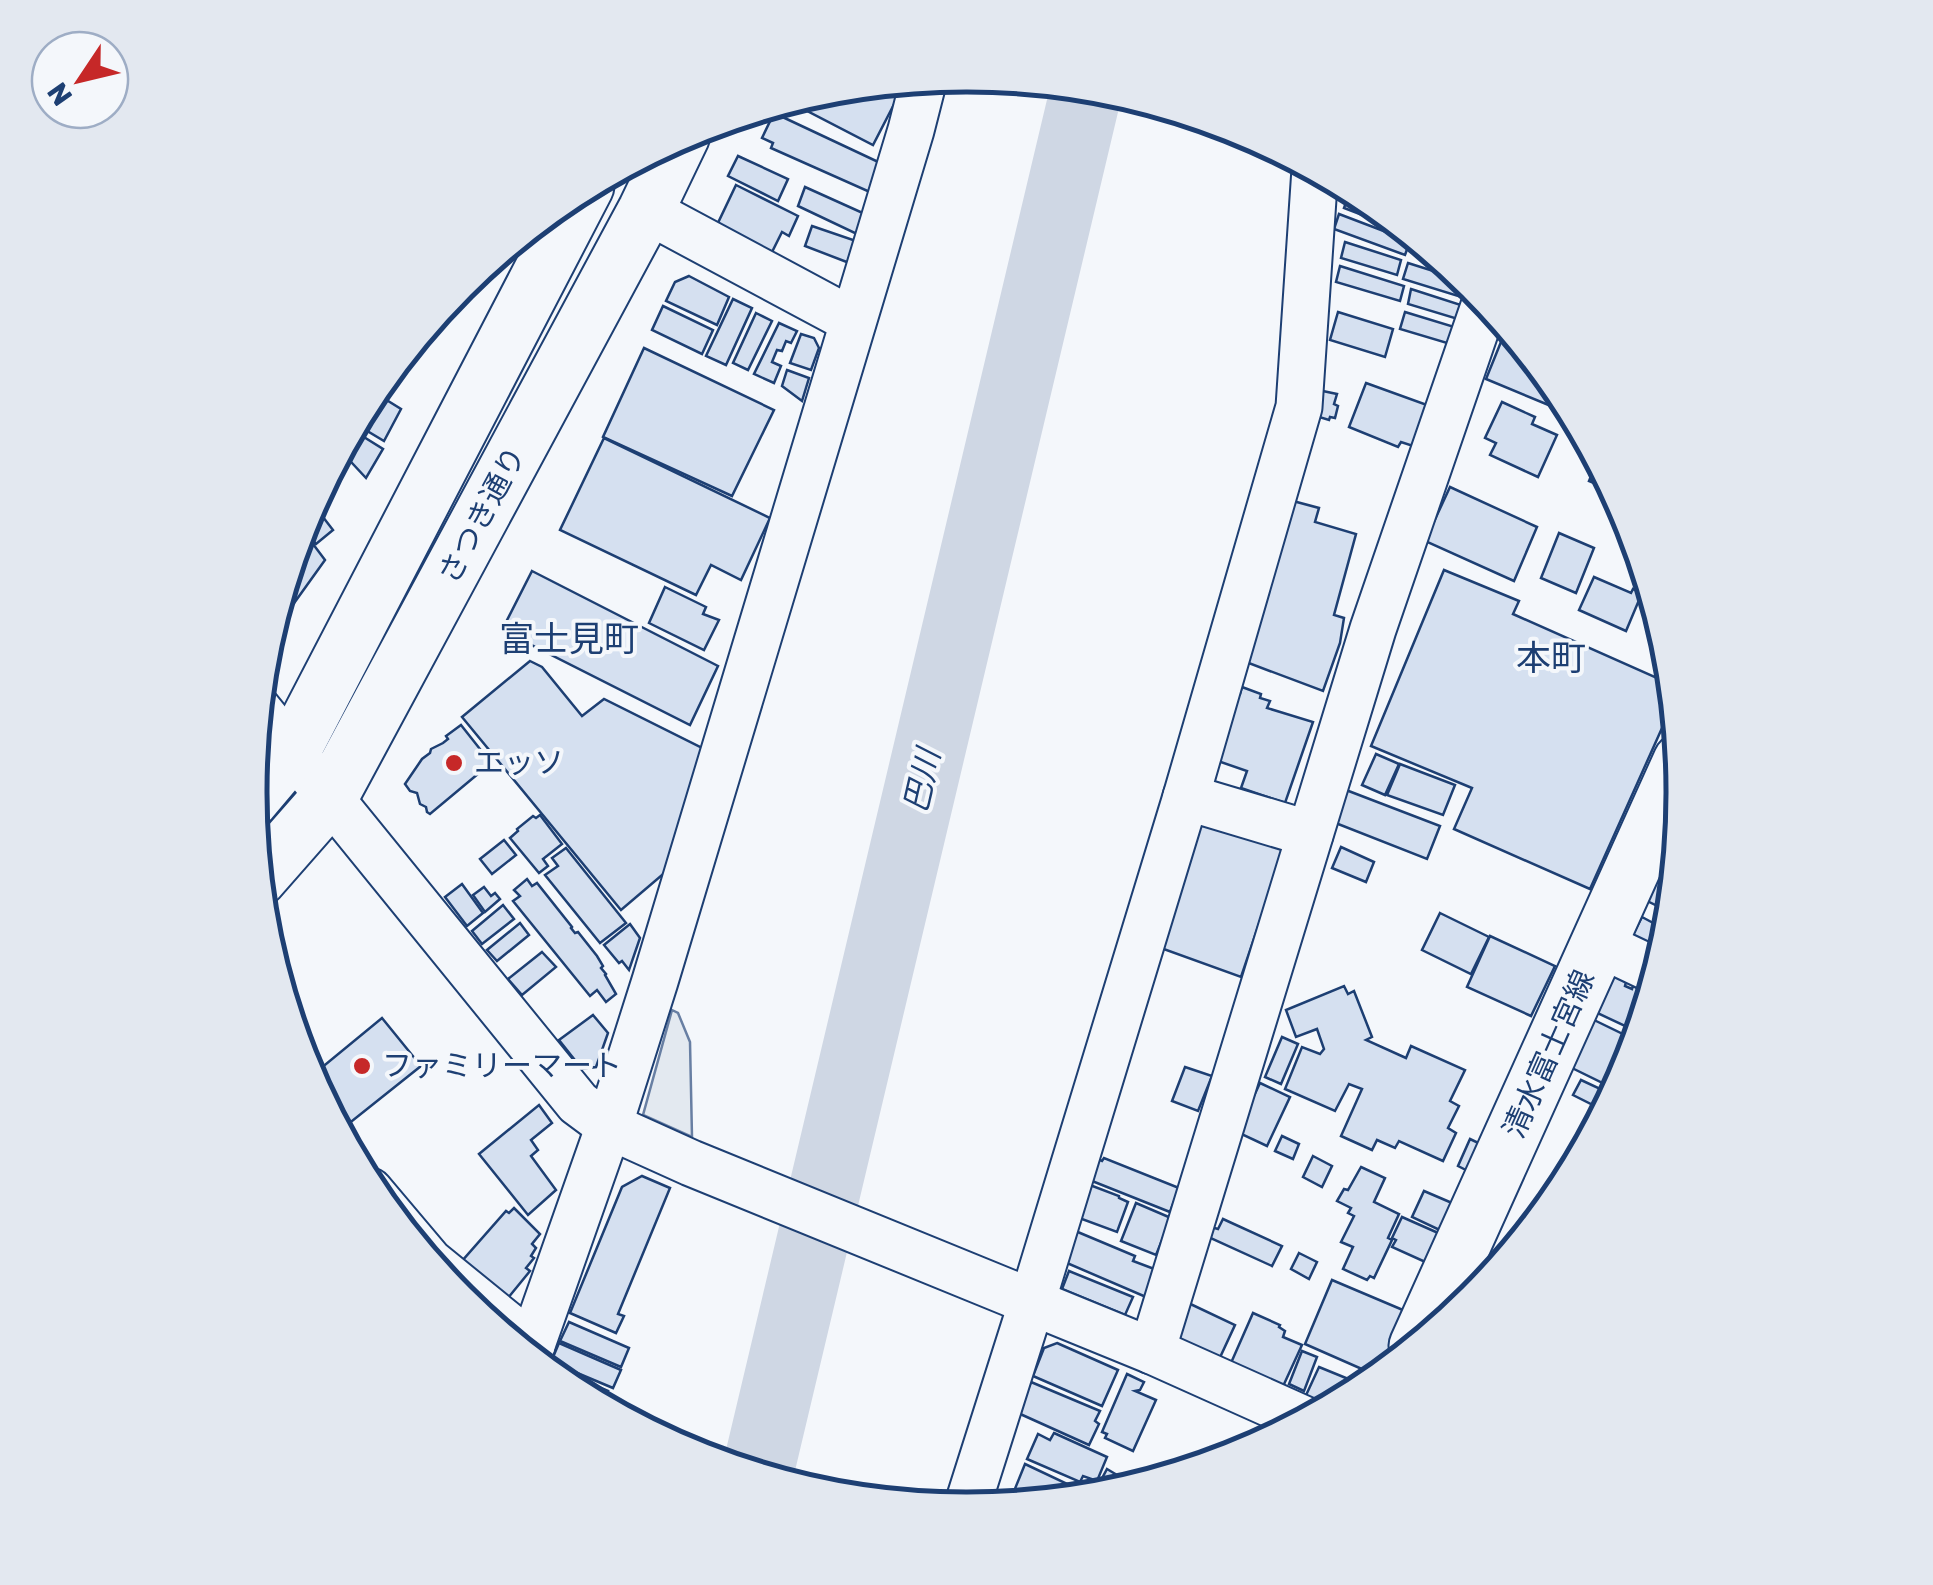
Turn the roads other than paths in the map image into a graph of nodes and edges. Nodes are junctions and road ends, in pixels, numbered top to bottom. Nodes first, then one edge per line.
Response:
1 (920, 94) edge
2 (671, 159) edge
3 (1314, 185) edge
4 (612, 189) edge
5 (646, 210) junction
6 (571, 215) edge
7 (1480, 318) edge
8 (854, 321) junction
9 (270, 723) edge
10 (293, 750) junction
11 (267, 781) edge
12 (1666, 794) edge
13 (330, 797) junction
14 (1186, 797) junction
15 (1310, 834) junction
16 (270, 865) edge
17 (1599, 944) junction
18 (1645, 966) edge
19 (608, 1126) junction
20 (1026, 1299) junction
21 (1430, 1317) edge
22 (533, 1342) edge
23 (1152, 1351) junction
24 (1290, 1413) edge
25 (971, 1492) edge

1 - 8 street
2 - 5 main road, さつき通り
3 - 14 street
4 - 5 main road
5 - 8 street
5 - 13 main road, さつき通り
6 - 10 main road, さつき通り
7 - 15 street
8 - 19 street
9 - 10 street
10 - 11 main road, さつき通り
10 - 13 street
12 - 17 main road, 清水富士宮線
13 - 16 main road, さつき通り
13 - 19 street
14 - 15 street
14 - 20 street
15 - 23 street
17 - 18 street
17 - 21 main road, 清水富士宮線
19 - 20 street
19 - 22 street
20 - 23 street
20 - 25 street
23 - 24 street

